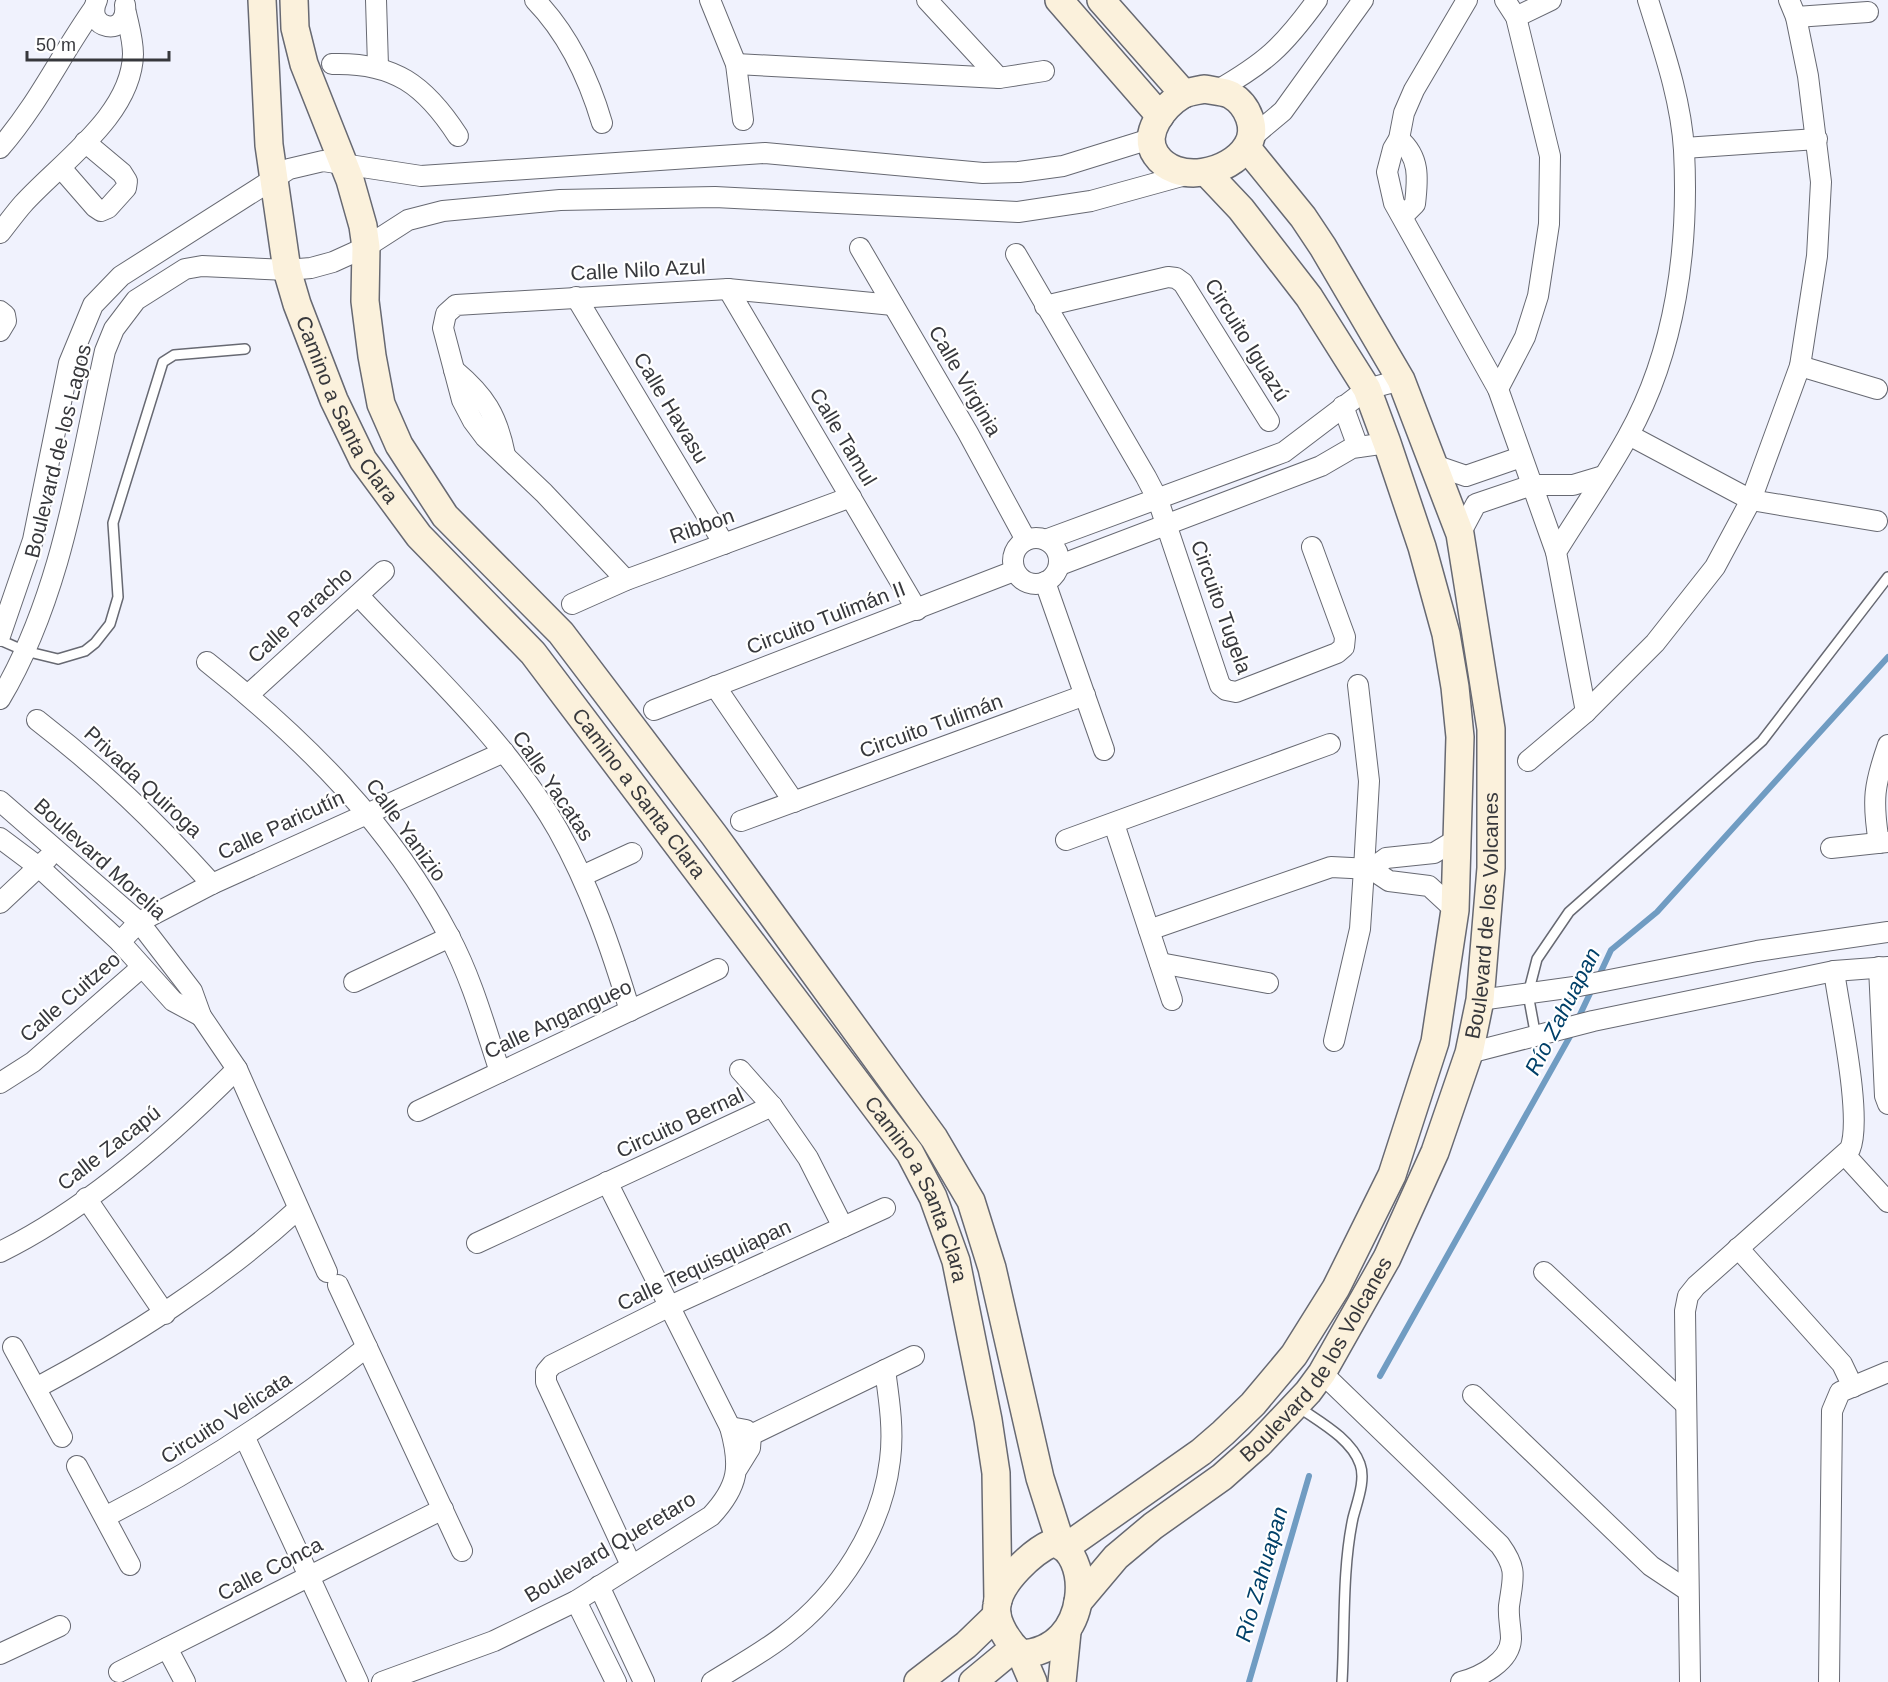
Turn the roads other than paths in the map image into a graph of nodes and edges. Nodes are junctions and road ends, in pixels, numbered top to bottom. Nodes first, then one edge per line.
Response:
1 (262, 0) edge
2 (294, 0) edge
3 (376, 0) edge
4 (710, 0) edge
5 (927, 0) edge
6 (1101, 0) edge
7 (1317, 0) edge
8 (1363, 0) edge
9 (1467, 0) edge
10 (1505, 0) edge
11 (1551, 0) edge
12 (1648, 0) edge
13 (1062, 1) edge
14 (542, 3) edge
15 (95, 4) edge
16 (124, 6) edge
17 (1793, 9) edge
18 (1868, 12) dead end
19 (1516, 16) junction
20 (332, 64) dead end
21 (736, 64) junction
22 (378, 66) junction
23 (1044, 71) dead end
24 (999, 78) junction
25 (1216, 91) junction
26 (1184, 93) junction
27 (743, 120) dead end
28 (602, 123) dead end
29 (1155, 127) junction
30 (458, 136) dead end
31 (1817, 139) junction
32 (1399, 140) junction
33 (85, 142) junction
34 (1249, 143) junction
35 (0, 148) edge
36 (1684, 148) junction
37 (343, 164) junction
38 (61, 168) junction
39 (1198, 173) junction
40 (275, 177) junction
41 (1403, 216) junction
42 (1303, 217) junction
43 (0, 233) edge
44 (179, 240) junction
45 (1266, 240) junction
46 (366, 247) junction
47 (860, 248) dead end
48 (1016, 254) dead end
49 (185, 269) junction
50 (287, 270) junction
51 (121, 276) junction
52 (1342, 276) junction
53 (728, 289) junction
54 (576, 297) junction
55 (1309, 297) junction
56 (136, 300) junction
57 (893, 305) junction
58 (1045, 306) junction
59 (0, 310) edge
60 (81, 331) junction
61 (0, 332) edge
62 (109, 341) junction
63 (245, 349) dead end
64 (1800, 366) junction
65 (1401, 380) junction
66 (1367, 389) junction
67 (1498, 389) junction
68 (1877, 389) dead end
69 (62, 405) junction
70 (1343, 406) junction
71 (92, 409) junction
72 (1269, 421) dead end
73 (1629, 435) junction
74 (1387, 443) junction
75 (1358, 447) junction
76 (1284, 452) junction
77 (1521, 457) junction
78 (1434, 465) junction
79 (1291, 476) junction
80 (1466, 476) junction
81 (1603, 476) junction
82 (1532, 486) junction
83 (851, 497) junction
84 (1158, 500) junction
85 (1751, 500) junction
86 (1476, 504) junction
87 (1877, 521) dead end
88 (1166, 524) junction
89 (1460, 534) junction
90 (1048, 539) junction
91 (1026, 540) junction
92 (724, 544) junction
93 (1312, 547) dead end
94 (1556, 552) junction
95 (1060, 565) junction
96 (384, 571) dead end
97 (1014, 571) junction
98 (1888, 577) edge
99 (626, 580) junction
100 (1045, 582) junction
101 (358, 595) junction
102 (572, 604) dead end
103 (917, 610) junction
104 (0, 638) edge
105 (25, 651) junction
106 (207, 662) dead end
107 (1358, 685) dead end
108 (715, 686) junction
109 (248, 695) junction
110 (1085, 695) junction
111 (0, 699) edge
112 (654, 710) dead end
113 (1586, 712) junction
114 (36, 720) dead end
115 (1330, 744) dead end
116 (1888, 745) edge
117 (1104, 750) dead end
118 (504, 752) junction
119 (1528, 762) dead end
120 (0, 801) edge
121 (794, 802) junction
122 (368, 812) junction
123 (741, 821) dead end
124 (1114, 824) junction
125 (0, 838) edge
126 (1459, 838) junction
127 (1066, 840) dead end
128 (1883, 842) edge
129 (1831, 848) dead end
130 (56, 849) junction
131 (632, 853) dead end
132 (1434, 853) junction
133 (40, 868) junction
134 (1368, 869) junction
135 (582, 876) junction
136 (212, 884) junction
137 (1429, 886) junction
138 (0, 903) edge
139 (1455, 910) junction
140 (139, 922) junction
141 (1149, 930) junction
142 (1888, 932) edge
143 (450, 937) junction
144 (120, 942) junction
145 (1160, 963) junction
146 (142, 967) junction
147 (1884, 967) edge
148 (718, 969) dead end
149 (1834, 971) junction
150 (354, 982) dead end
151 (1268, 983) dead end
152 (1528, 994) junction
153 (1172, 1000) dead end
154 (1480, 1000) junction
155 (630, 1011) junction
156 (201, 1016) junction
157 (1536, 1036) junction
158 (1334, 1041) dead end
159 (1469, 1053) junction
160 (237, 1069) junction
161 (1886, 1069) edge
162 (740, 1070) dead end
163 (500, 1072) junction
164 (1851, 1077) junction
165 (0, 1083) edge
166 (1888, 1104) edge
167 (772, 1107) junction
168 (418, 1112) dead end
169 (1846, 1156) junction
170 (607, 1182) junction
171 (86, 1198) junction
172 (1888, 1202) edge
173 (885, 1208) dead end
174 (297, 1210) junction
175 (843, 1227) junction
176 (477, 1243) dead end
177 (1738, 1248) junction
178 (0, 1252) edge
179 (1544, 1272) dead end
180 (670, 1306) junction
181 (165, 1314) junction
182 (13, 1347) dead end
183 (367, 1347) junction
184 (914, 1356) dead end
185 (885, 1370) junction
186 (1888, 1372) edge
187 (1322, 1373) junction
188 (1853, 1387) junction
189 (36, 1388) junction
190 (1473, 1395) dead end
191 (1685, 1404) junction
192 (1296, 1405) junction
193 (730, 1426) junction
194 (1223, 1433) junction
195 (751, 1436) junction
196 (62, 1437) dead end
197 (244, 1438) junction
198 (1245, 1457) junction
199 (77, 1466) dead end
200 (737, 1468) junction
201 (1176, 1470) junction
202 (1196, 1495) junction
203 (442, 1509) junction
204 (105, 1517) junction
205 (1064, 1545) junction
206 (462, 1551) dead end
207 (130, 1565) dead end
208 (631, 1565) junction
209 (309, 1577) junction
210 (599, 1586) junction
211 (1687, 1590) junction
212 (576, 1600) junction
213 (1078, 1602) junction
214 (997, 1607) junction
215 (60, 1626) dead end
216 (1067, 1632) junction
217 (167, 1648) junction
218 (1017, 1651) junction
219 (0, 1654) edge
220 (119, 1672) dead end
221 (184, 1682) edge
222 (358, 1682) edge
223 (382, 1682) edge
224 (616, 1682) edge
225 (644, 1682) edge
226 (712, 1682) edge
227 (918, 1682) edge
228 (973, 1682) edge
229 (1033, 1682) edge
230 (1062, 1682) edge
231 (1342, 1682) edge
232 (1461, 1682) edge
233 (1690, 1682) edge
234 (1829, 1682) edge

1 - 40 street, Camino a Santa Clara
2 - 37 street, Camino a Santa Clara
3 - 22 street
4 - 21 street
5 - 24 street
6 - 26 street
7 - 25 street
8 - 34 street
9 - 32 street
10 - 19 street
11 - 19 street
12 - 36 street
13 - 29 street
14 - 28 street
15 - 16 street
15 - 35 street
16 - 33 street
17 - 18 street
17 - 31 street
19 - 67 street
20 - 22 street
21 - 24 street
21 - 27 street
22 - 30 street
23 - 24 street
25 - 26 street
25 - 34 street
26 - 29 street
29 - 37 street, Boulevard de los Lagos
29 - 39 street
31 - 36 street
31 - 64 street
32 - 41 street
32 - 41 street
33 - 38 street
33 - 38 street
34 - 39 street
34 - 42 street, Boulevard de los Volcanes
36 - 73 street
37 - 40 street, Boulevard de los Lagos
37 - 46 street, Camino a Santa Clara
38 - 43 street
39 - 45 street, Boulevard de los Volcanes
39 - 46 street, Boulevard de los Lagos
40 - 44 street, Boulevard de los Lagos
40 - 50 street, Camino a Santa Clara
41 - 67 street
42 - 45 street
42 - 52 street, Boulevard de los Volcanes
44 - 49 street
44 - 51 street, Boulevard de los Lagos
45 - 55 street, Boulevard de los Volcanes
46 - 50 street, Boulevard de los Lagos
46 - 205 street, Camino a Santa Clara
47 - 57 street, Calle Virginia
48 - 58 street
49 - 50 street, Boulevard de los Lagos
49 - 56 street, Boulevard de los Lagos
50 - 214 street, Camino a Santa Clara
51 - 56 street
51 - 60 street, Boulevard de los Lagos
52 - 55 street
52 - 65 street, Boulevard de los Volcanes
53 - 54 street, Calle Nilo Azul
53 - 57 street, Calle Nilo Azul
53 - 83 street, Calle Tamul
54 - 92 street, Calle Havasu
54 - 99 street, Calle Nilo Azul
55 - 66 street, Boulevard de los Volcanes
56 - 62 street, Boulevard de los Lagos
57 - 91 street, Calle Virginia
58 - 72 street, Circuito Iguazú
58 - 84 street
59 - 61 street
60 - 62 street
60 - 69 street, Boulevard de los Lagos
62 - 71 street, Boulevard de los Lagos
63 - 105 lane
64 - 68 street
64 - 85 street
65 - 66 street
65 - 78 street, Boulevard de los Volcanes
66 - 70 street
66 - 74 street, Boulevard de los Volcanes
67 - 77 street
69 - 71 street
69 - 104 street, Boulevard de los Lagos
70 - 75 street
70 - 76 street
71 - 105 street, Boulevard de los Lagos
73 - 81 street
73 - 85 street
74 - 75 street
74 - 126 street, Boulevard de los Volcanes
75 - 79 street
76 - 79 street
76 - 84 street
77 - 80 street
77 - 82 street
78 - 80 street
78 - 89 street, Boulevard de los Volcanes
79 - 88 street
80 - 86 street
81 - 82 street
81 - 94 street
82 - 86 street
82 - 94 street
83 - 92 street, Ribbon
83 - 103 street, Calle Tamul
84 - 88 street
84 - 90 street
85 - 87 street
85 - 113 street
86 - 89 street
88 - 93 street, Circuito Tugela
88 - 95 street
89 - 154 street, Boulevard de los Volcanes
90 - 91 street
90 - 95 street
91 - 97 street
92 - 99 street, Ribbon
94 - 113 street
95 - 100 street
96 - 101 street, Calle Paracho
97 - 100 street
97 - 103 street, Circuito Tulimán II
98 - 152 lane
99 - 102 street, Ribbon
100 - 110 street
101 - 109 street, Calle Paracho
101 - 118 street, Calle Yacatas
103 - 108 street, Circuito Tulimán II
104 - 105 lane
105 - 111 street, Boulevard de los Lagos
106 - 109 street, Calle Yanizio
107 - 134 street
108 - 112 street, Circuito Tulimán II
108 - 121 street
109 - 122 street, Calle Yanizio
110 - 117 street
110 - 121 street, Circuito Tulimán
113 - 119 street
114 - 136 street, Privada Quiroga
115 - 124 street
116 - 128 street
118 - 122 street, Calle Paricutín
118 - 135 street, Calle Yacatas
120 - 130 street, Boulevard Morelia
121 - 123 street, Circuito Tulimán
122 - 136 street, Calle Paricutín
122 - 143 street, Calle Yanizio
124 - 127 street
124 - 141 street
125 - 133 street, Boulevard Morelia
126 - 132 street
126 - 139 street, Boulevard de los Volcanes
128 - 129 street
130 - 133 street
130 - 140 street, Boulevard Morelia
131 - 135 street
132 - 134 street
132 - 137 street
133 - 138 street
133 - 144 street, Boulevard Morelia
134 - 137 street
134 - 141 street
134 - 158 street
135 - 155 street, Calle Yacatas
136 - 140 street, Calle Paricutín
137 - 139 street
139 - 194 street, Boulevard de los Volcanes
140 - 144 street, Calle Paricutín
140 - 156 street, Boulevard Morelia
141 - 145 street
142 - 152 street
143 - 150 street
143 - 163 street, Calle Yanizio
144 - 146 street, Boulevard Morelia
145 - 151 street
145 - 153 street
146 - 156 street, Boulevard Morelia
146 - 165 street, Calle Cuitzeo
147 - 149 street
147 - 161 street
148 - 155 street, Calle Angangueo
149 - 157 street
149 - 164 street
152 - 154 street
152 - 157 lane
154 - 159 street, Boulevard de los Volcanes
155 - 163 street, Calle Angangueo
156 - 160 street, Boulevard Morelia
157 - 159 street
159 - 187 street, Boulevard de los Volcanes
160 - 171 street, Calle Zacapú
160 - 174 street, Boulevard Morelia
161 - 164 street
161 - 166 street
162 - 167 street, Circuito Bernal
163 - 168 street, Calle Angangueo
164 - 169 street
167 - 170 street, Circuito Bernal
167 - 175 street, Circuito Bernal
169 - 172 street
169 - 177 street
170 - 176 street, Circuito Bernal
170 - 180 street
171 - 178 street, Calle Zacapú
171 - 181 street
173 - 175 street, Calle Tequisquiapan
174 - 181 street
174 - 183 street, Boulevard Morelia
175 - 180 street, Calle Tequisquiapan
177 - 188 street
177 - 191 street
179 - 191 street
180 - 193 street
180 - 208 street, Calle Tequisquiapan
181 - 189 street
182 - 189 street
183 - 197 street, Circuito Velicata
183 - 203 street
184 - 185 street
185 - 195 street
185 - 226 street
186 - 188 street
187 - 192 street, Boulevard de los Volcanes
187 - 232 street
188 - 234 street
189 - 196 street
190 - 211 street
191 - 211 street
192 - 198 street, Boulevard de los Volcanes
192 - 231 lane
193 - 195 street
193 - 200 street
194 - 198 street
194 - 201 street, Boulevard de los Volcanes
195 - 200 street, Boulevard Queretaro
197 - 204 street, Circuito Velicata
197 - 209 street
198 - 202 street, Boulevard de los Volcanes
199 - 204 street
200 - 208 street, Boulevard Queretaro
201 - 202 street
201 - 205 street, Boulevard de los Volcanes
202 - 213 street, Boulevard de los Volcanes
203 - 206 street
203 - 209 street, Calle Conca
204 - 207 street
205 - 213 street
205 - 214 street
208 - 210 street, Boulevard Queretaro
209 - 217 street, Calle Conca
209 - 222 street
210 - 212 street, Boulevard Queretaro
210 - 225 street
211 - 233 street
212 - 223 street, Boulevard Queretaro
212 - 224 street
213 - 216 street
214 - 218 street
214 - 227 street
215 - 219 street
216 - 218 street
216 - 230 street
217 - 220 street, Calle Conca
217 - 221 street
218 - 228 street
218 - 229 street

